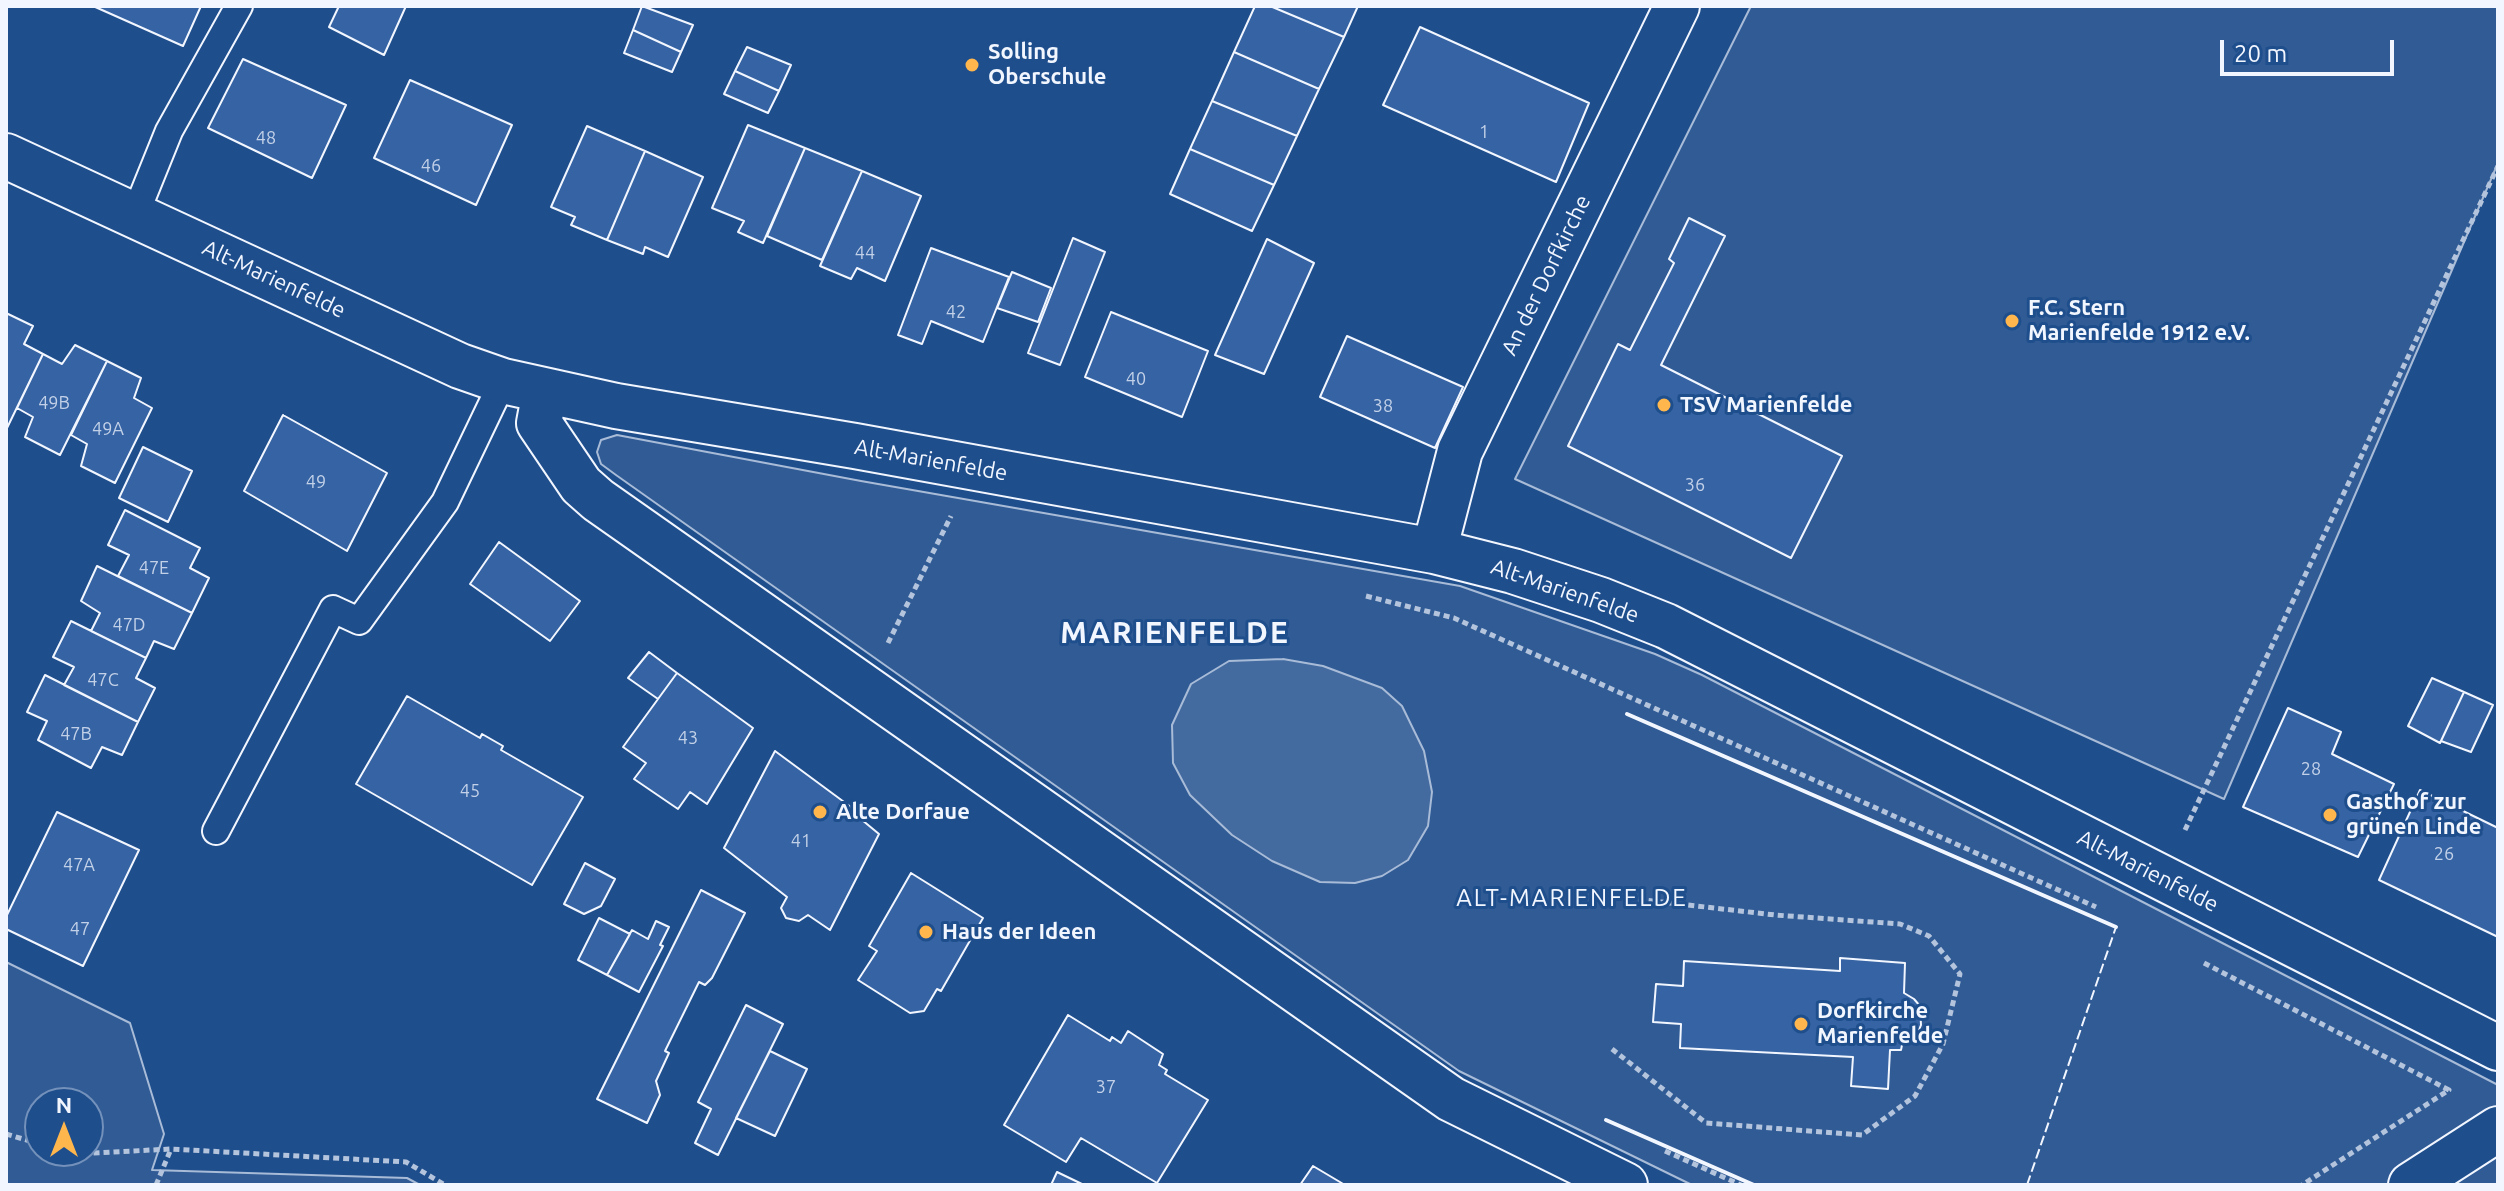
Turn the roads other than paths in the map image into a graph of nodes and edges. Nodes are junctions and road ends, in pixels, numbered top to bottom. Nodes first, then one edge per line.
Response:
1 (239, 6) edge
2 (1677, 6) edge
3 (6, 156) edge
4 (135, 215) junction
5 (503, 381) junction
6 (545, 391) junction
7 (1434, 551) junction
8 (216, 831) dead end
9 (2498, 1048) edge
10 (2498, 1129) edge
11 (1625, 1185) edge
12 (2411, 1185) edge

1 - 4 lane
2 - 7 street, An der Dorfkirche
3 - 4 street, Alt-Marienfelde
4 - 5 street, Alt-Marienfelde
5 - 6 street, Alt-Marienfelde
5 - 8 lane
6 - 7 street, Alt-Marienfelde
6 - 11 street
7 - 9 street, Alt-Marienfelde
10 - 12 street

